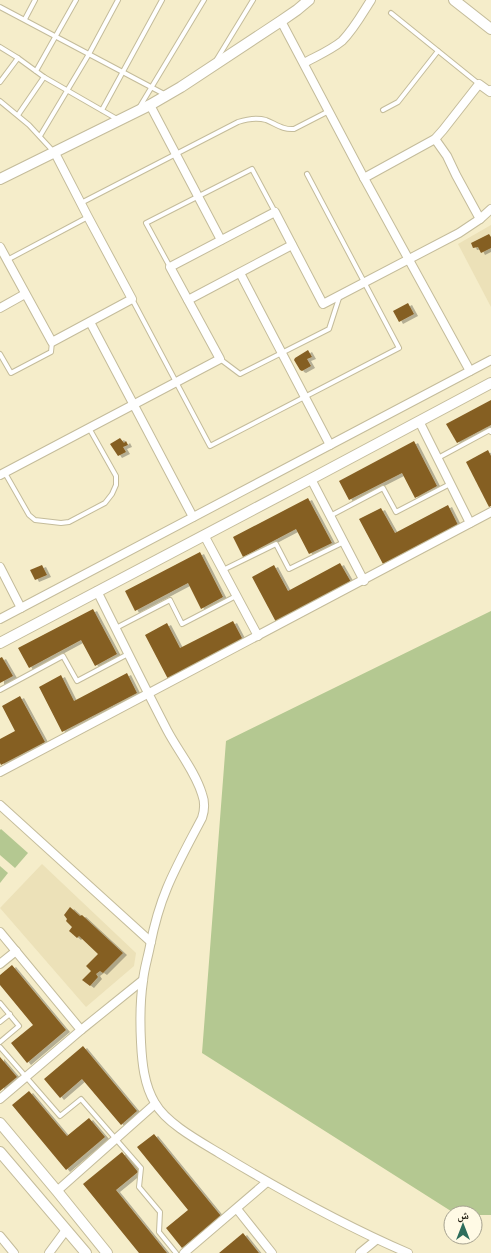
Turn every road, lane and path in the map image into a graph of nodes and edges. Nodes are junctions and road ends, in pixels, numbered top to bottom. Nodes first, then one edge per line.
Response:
1 (35, 0) edge
2 (76, 0) edge
3 (118, 0) edge
4 (162, 0) edge
5 (204, 0) edge
6 (253, 0) edge
7 (371, 0) edge
8 (454, 0) edge
9 (307, 1) edge
10 (0, 7) edge
11 (391, 13) dead end
12 (26, 19) junction
13 (281, 21) junction
14 (490, 26) edge
15 (55, 36) junction
16 (0, 48) edge
17 (438, 51) junction
18 (89, 54) junction
19 (18, 58) junction
20 (304, 63) junction
21 (212, 67) junction
22 (36, 71) junction
23 (122, 72) junction
24 (44, 77) junction
25 (0, 82) edge
26 (479, 84) junction
27 (150, 87) junction
28 (68, 91) junction
29 (491, 92) edge
30 (166, 95) junction
31 (0, 101) edge
32 (150, 105) junction
33 (102, 110) junction
34 (383, 110) dead end
35 (329, 111) junction
36 (136, 112) junction
37 (18, 115) junction
38 (120, 120) junction
39 (40, 136) junction
40 (435, 139) junction
41 (55, 153) junction
42 (176, 155) junction
43 (307, 174) dead end
44 (1, 175) edge
45 (364, 178) junction
46 (198, 196) junction
47 (80, 204) junction
48 (491, 209) edge
49 (275, 212) junction
50 (88, 218) junction
51 (480, 219) junction
52 (221, 240) junction
53 (292, 245) junction
54 (0, 247) edge
55 (409, 259) junction
56 (7, 260) junction
57 (170, 267) junction
58 (240, 273) junction
59 (364, 282) junction
60 (25, 294) junction
61 (340, 295) junction
62 (132, 299) junction
63 (188, 300) junction
64 (0, 308) edge
65 (90, 322) junction
66 (52, 342) junction
67 (281, 353) junction
68 (0, 354) edge
69 (220, 359) junction
70 (491, 360) edge
71 (470, 371) junction
72 (175, 382) junction
73 (491, 383) edge
74 (304, 397) junction
75 (134, 404) junction
76 (419, 421) junction
77 (89, 428) junction
78 (491, 432) edge
79 (330, 445) junction
80 (438, 458) junction
81 (3, 474) edge
82 (311, 479) junction
83 (451, 483) junction
84 (491, 512) edge
85 (330, 516) junction
86 (193, 517) junction
87 (470, 523) junction
88 (204, 535) junction
89 (344, 542) junction
90 (0, 567) edge
91 (223, 571) junction
92 (364, 581) junction
93 (97, 591) junction
94 (236, 596) junction
95 (21, 608) junction
96 (0, 619) edge
97 (116, 628) junction
98 (258, 636) junction
99 (0, 642) edge
100 (128, 654) junction
101 (0, 690) edge
102 (150, 694) junction
103 (0, 772) edge
104 (0, 805) edge
105 (0, 932) edge
106 (151, 942) junction
107 (16, 951) junction
108 (0, 964) edge
109 (143, 980) junction
110 (0, 1003) edge
111 (10, 1014) junction
112 (0, 1022) edge
113 (81, 1030) junction
114 (0, 1042) edge
115 (0, 1047) edge
116 (26, 1077) junction
117 (0, 1099) edge
118 (155, 1104) junction
119 (0, 1123) edge
120 (116, 1139) junction
121 (0, 1152) edge
122 (267, 1182) junction
123 (57, 1191) junction
124 (237, 1209) junction
125 (66, 1230) junction
126 (0, 1236) edge
127 (376, 1240) junction
128 (14, 1253) edge
129 (49, 1253) edge
130 (86, 1253) edge
131 (106, 1253) edge
132 (176, 1253) edge
133 (184, 1253) edge
134 (272, 1253) edge
135 (360, 1253) edge
136 (408, 1253) edge

1 - 12 lane
2 - 15 lane
3 - 18 lane
4 - 23 lane
5 - 27 lane
6 - 21 lane
7 - 20 street
8 - 14 street
9 - 13 street
10 - 12 lane
11 - 17 lane
12 - 15 lane
13 - 20 street
13 - 21 street
15 - 18 lane
15 - 22 lane
16 - 19 lane
17 - 26 lane
17 - 34 lane
18 - 23 lane
18 - 28 lane
19 - 22 lane
19 - 25 lane
20 - 35 street
21 - 30 street
22 - 24 lane
23 - 27 lane
23 - 33 lane
24 - 28 lane
24 - 37 lane
26 - 29 street
26 - 40 street
27 - 30 lane
27 - 36 lane
28 - 33 lane
28 - 39 lane
30 - 32 street
31 - 37 lane
32 - 36 street
32 - 42 street
33 - 38 lane
35 - 42 lane
35 - 45 street
36 - 38 street
37 - 39 lane
38 - 41 street
39 - 41 lane
40 - 45 street
40 - 51 street
41 - 44 street
41 - 47 street
42 - 46 street
42 - 47 lane
43 - 59 lane
45 - 55 street
46 - 49 lane
46 - 52 street
46 - 57 lane
47 - 50 street
48 - 51 street
49 - 52 street
49 - 53 street
50 - 56 lane
50 - 62 street
51 - 55 street
52 - 57 street
53 - 58 street
53 - 61 street
54 - 56 street
55 - 59 street
55 - 71 street
56 - 60 street
57 - 63 street
58 - 63 street
58 - 67 street
59 - 61 street
59 - 74 lane
60 - 64 street
60 - 66 street
61 - 67 lane
62 - 65 street
62 - 72 lane
63 - 69 street
65 - 66 street
65 - 75 street
66 - 68 lane
67 - 69 lane
67 - 74 street
69 - 72 street
70 - 71 street
71 - 79 street
72 - 74 lane
72 - 75 street
73 - 76 street
74 - 79 street
75 - 77 street
75 - 86 street
76 - 80 street
76 - 82 street
77 - 81 street
77 - 81 lane
78 - 80 lane
79 - 86 street
80 - 83 street
82 - 85 street
82 - 88 street
83 - 85 lane
83 - 87 street
84 - 87 street
85 - 89 street
86 - 95 street
87 - 92 street
88 - 91 street
88 - 93 street
89 - 91 lane
89 - 92 street
90 - 95 street
91 - 94 street
92 - 98 street
93 - 97 street
93 - 99 street
94 - 97 lane
94 - 98 street
95 - 96 street
97 - 100 street
98 - 102 street
100 - 101 lane
100 - 102 street
102 - 103 street
102 - 106 street
104 - 106 street
105 - 107 street
106 - 109 street
107 - 108 street
107 - 113 street
109 - 113 street
109 - 118 street
110 - 111 lane
111 - 112 lane
111 - 114 lane
113 - 116 street
115 - 116 lane
116 - 117 street
116 - 120 lane
118 - 120 street
118 - 122 street
119 - 123 street
120 - 123 street
120 - 132 lane
121 - 125 street
122 - 124 street
122 - 127 street
123 - 131 street
124 - 133 street
124 - 134 street
125 - 129 street
125 - 130 street
126 - 128 street
127 - 135 street
127 - 136 street

